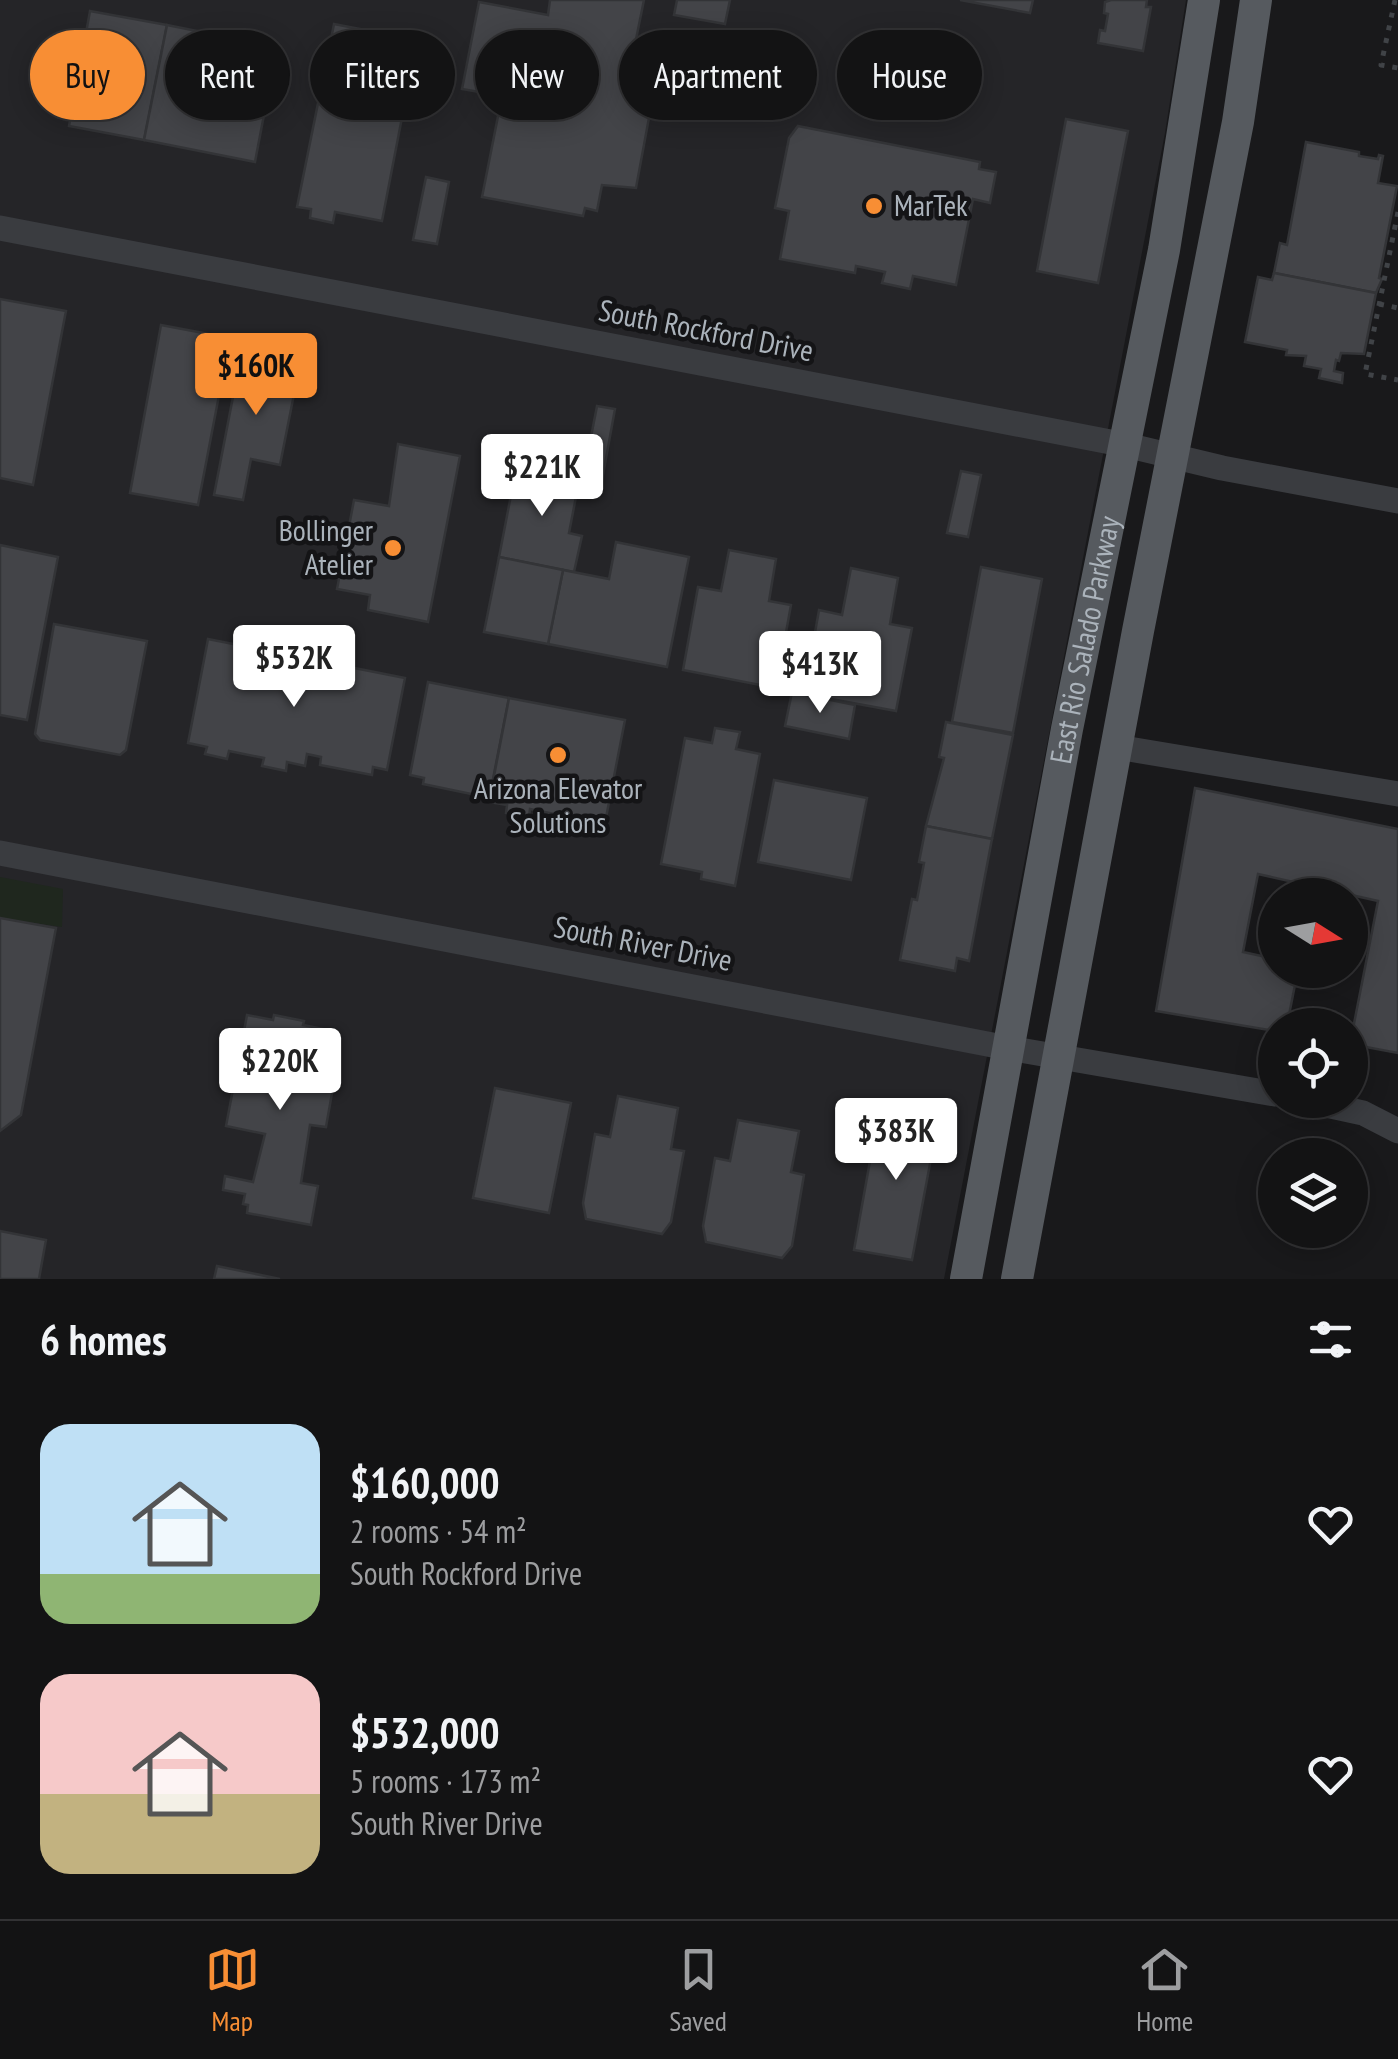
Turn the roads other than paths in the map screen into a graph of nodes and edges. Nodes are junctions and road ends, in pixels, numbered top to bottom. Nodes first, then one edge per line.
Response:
1 (1204, 0) edge
2 (1256, 0) edge
3 (0, 228) edge
4 (1126, 444) junction
5 (1174, 456) junction
6 (1398, 502) edge
7 (1117, 747) junction
8 (1398, 794) edge
9 (0, 853) edge
10 (1008, 1048) junction
11 (1058, 1056) junction
12 (1258, 1091) edge
13 (1368, 1116) edge
14 (1398, 1131) edge
15 (966, 1279) edge
16 (1017, 1279) edge

1 - 4 main road, East Rio Salado Parkway
2 - 5 main road, East Rio Salado Parkway
3 - 4 street, South Rockford Drive
4 - 5 street, South Rockford Drive
4 - 10 main road, East Rio Salado Parkway
5 - 6 street, South Rockford Drive
5 - 7 main road, East Rio Salado Parkway
7 - 8 street
7 - 11 main road, East Rio Salado Parkway
9 - 10 street, South River Drive
10 - 11 street, South River Drive
10 - 15 main road, East Rio Salado Parkway
11 - 12 street, South River Drive
11 - 16 main road, East Rio Salado Parkway
13 - 14 street

